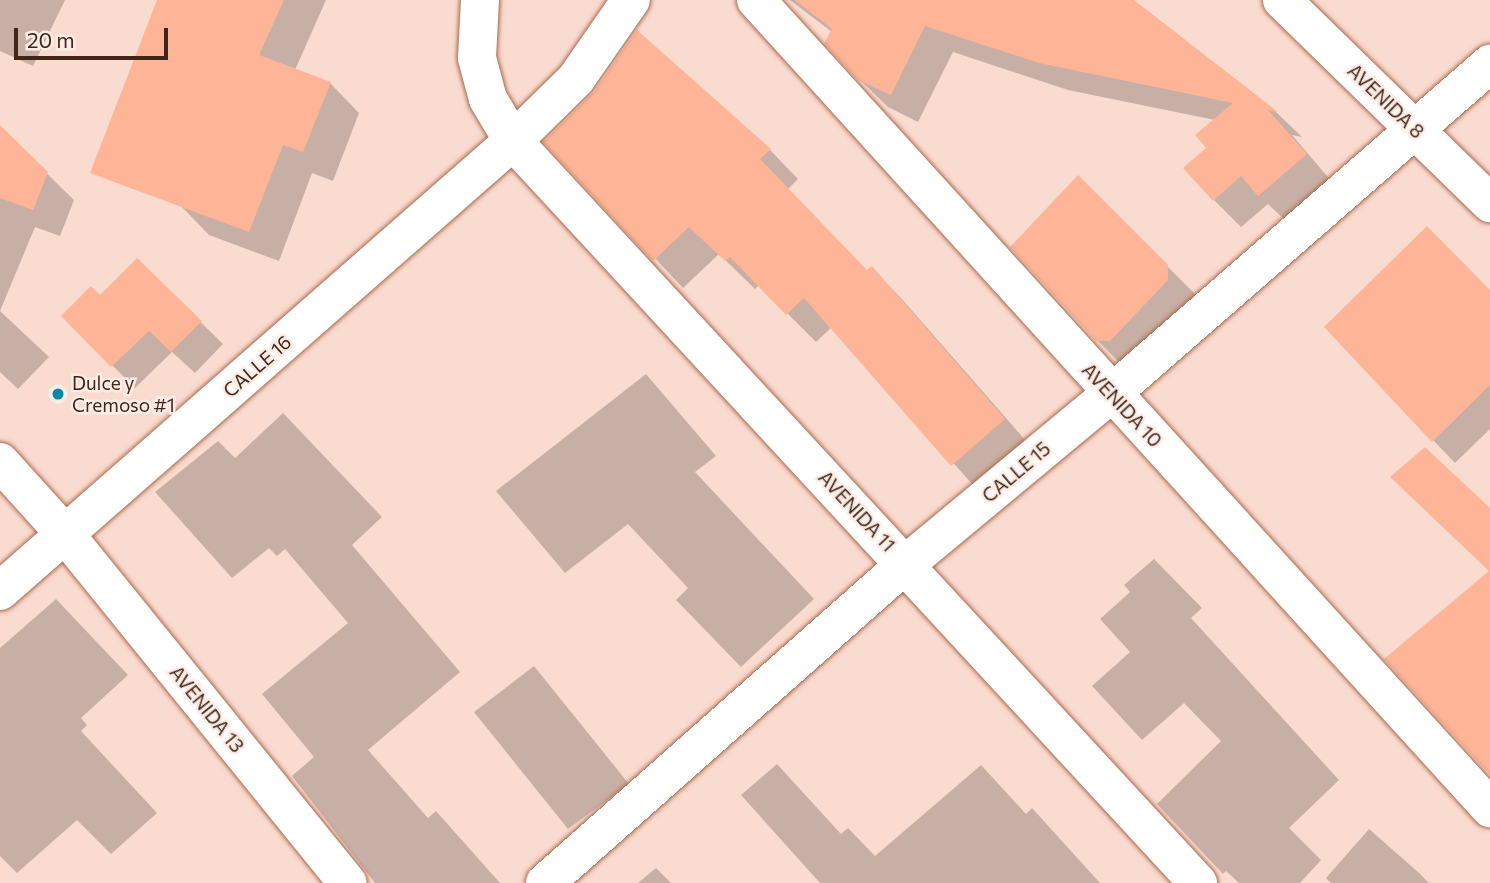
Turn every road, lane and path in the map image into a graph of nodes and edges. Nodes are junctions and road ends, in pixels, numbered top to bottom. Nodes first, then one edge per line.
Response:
1 (480, 0) edge
2 (631, 0) edge
3 (756, 0) edge
4 (1282, 0) edge
5 (1490, 64) edge
6 (1416, 131) junction
7 (513, 141) junction
8 (1490, 203) edge
9 (1111, 394) junction
10 (0, 463) edge
11 (65, 534) junction
12 (906, 564) junction
13 (0, 591) edge
14 (1490, 808) edge
15 (348, 883) edge
16 (545, 883) edge
17 (1198, 883) edge

1 - 7 street
2 - 7 street, CALLE 16
3 - 9 street, AVENIDA 10
4 - 6 street, AVENIDA 8
5 - 6 street, CALLE 15
6 - 8 street, AVENIDA 8
6 - 9 street, CALLE 15
7 - 11 street, CALLE 16
7 - 12 street, AVENIDA 11
9 - 12 street, CALLE 15
9 - 14 street, AVENIDA 10
10 - 11 street, AVENIDA 13
11 - 13 street, CALLE 16
11 - 15 street, AVENIDA 13
12 - 16 street, CALLE 15
12 - 17 street, AVENIDA 11

